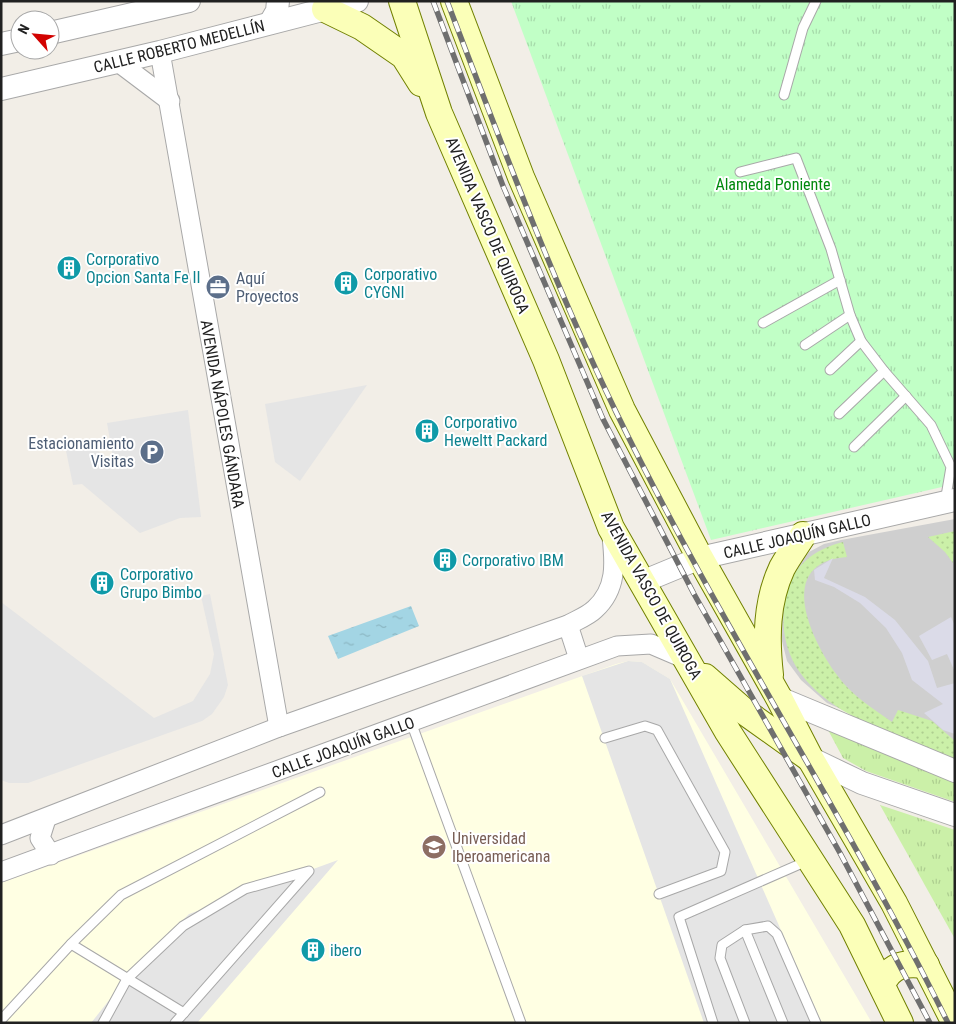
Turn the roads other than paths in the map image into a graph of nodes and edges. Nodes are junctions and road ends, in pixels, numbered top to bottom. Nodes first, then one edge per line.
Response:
1 (189, 1) edge
2 (278, 1) edge
3 (357, 1) edge
4 (402, 1) edge
5 (454, 1) edge
6 (816, 1) edge
7 (325, 9) junction
8 (270, 23) junction
9 (60, 31) edge
10 (160, 52) junction
11 (117, 62) junction
12 (1, 90) edge
13 (784, 96) dead end
14 (170, 101) junction
15 (439, 113) junction
16 (740, 172) dead end
17 (840, 280) junction
18 (850, 315) junction
19 (763, 324) dead end
20 (861, 341) junction
21 (805, 345) dead end
22 (830, 370) dead end
23 (884, 371) junction
24 (906, 396) junction
25 (838, 414) dead end
26 (854, 447) dead end
27 (950, 501) edge
28 (611, 528) junction
29 (803, 535) junction
30 (700, 558) junction
31 (642, 582) junction
32 (568, 625) junction
33 (579, 659) junction
34 (686, 659) junction
35 (775, 690) junction
36 (411, 722) junction
37 (279, 727) junction
38 (604, 738) dead end
39 (810, 758) junction
40 (955, 771) edge
41 (320, 792) dead end
42 (955, 815) edge
43 (46, 819) junction
44 (1, 835) edge
45 (51, 855) junction
46 (810, 860) junction
47 (1, 872) edge
48 (659, 894) dead end
49 (744, 930) junction
50 (71, 944) junction
51 (926, 965) junction
52 (127, 979) junction
53 (882, 984) junction
54 (184, 1013) junction
55 (1, 1020) edge
56 (895, 1021) edge
57 (103, 1023) edge
58 (175, 1023) edge
59 (521, 1023) edge
60 (713, 1023) edge
61 (745, 1023) edge
62 (783, 1023) edge
63 (816, 1023) edge
64 (955, 1023) edge

1 - 9 street
2 - 8 street
3 - 7 street, CALLE ROBERTO MEDELLÍN
4 - 15 main road, AVENIDA VASCO DE QUIROGA
5 - 30 main road
6 - 13 lane
7 - 8 street, CALLE ROBERTO MEDELLÍN
7 - 15 main road
8 - 10 street, CALLE ROBERTO MEDELLÍN
10 - 11 street, CALLE ROBERTO MEDELLÍN
10 - 14 street, AVENIDA NÁPOLES GÁNDARA
11 - 12 street, CALLE ROBERTO MEDELLÍN
11 - 14 street
14 - 37 street, AVENIDA NÁPOLES GÁNDARA
15 - 28 main road, AVENIDA VASCO DE QUIROGA
16 - 17 lane
17 - 18 lane
17 - 19 lane
18 - 20 lane
18 - 21 lane
20 - 22 lane
20 - 23 lane
23 - 24 lane
23 - 25 lane
24 - 26 lane
24 - 27 lane
27 - 29 street, CALLE JOAQUÍN GALLO
28 - 31 main road, AVENIDA VASCO DE QUIROGA
28 - 32 street
29 - 30 street, CALLE JOAQUÍN GALLO
29 - 35 main road
30 - 31 street, CALLE JOAQUÍN GALLO
30 - 35 main road
31 - 34 main road, AVENIDA VASCO DE QUIROGA
32 - 33 street
32 - 37 street
33 - 34 street, CALLE JOAQUÍN GALLO
33 - 36 street, CALLE JOAQUÍN GALLO
34 - 39 main road
34 - 46 main road, AVENIDA VASCO DE QUIROGA
35 - 39 main road
35 - 40 street
36 - 45 street, CALLE JOAQUÍN GALLO
36 - 59 lane
37 - 43 street
38 - 48 lane
39 - 42 street
39 - 51 main road
41 - 50 lane
43 - 44 street
43 - 45 street
45 - 47 street, CALLE JOAQUÍN GALLO
46 - 53 main road, AVENIDA VASCO DE QUIROGA
46 - 60 lane
49 - 61 lane
49 - 62 lane
49 - 63 lane
50 - 52 lane
50 - 55 lane
51 - 53 main road
51 - 64 main road
52 - 54 lane
52 - 54 lane
52 - 57 lane
53 - 56 main road, AVENIDA VASCO DE QUIROGA
54 - 58 lane

